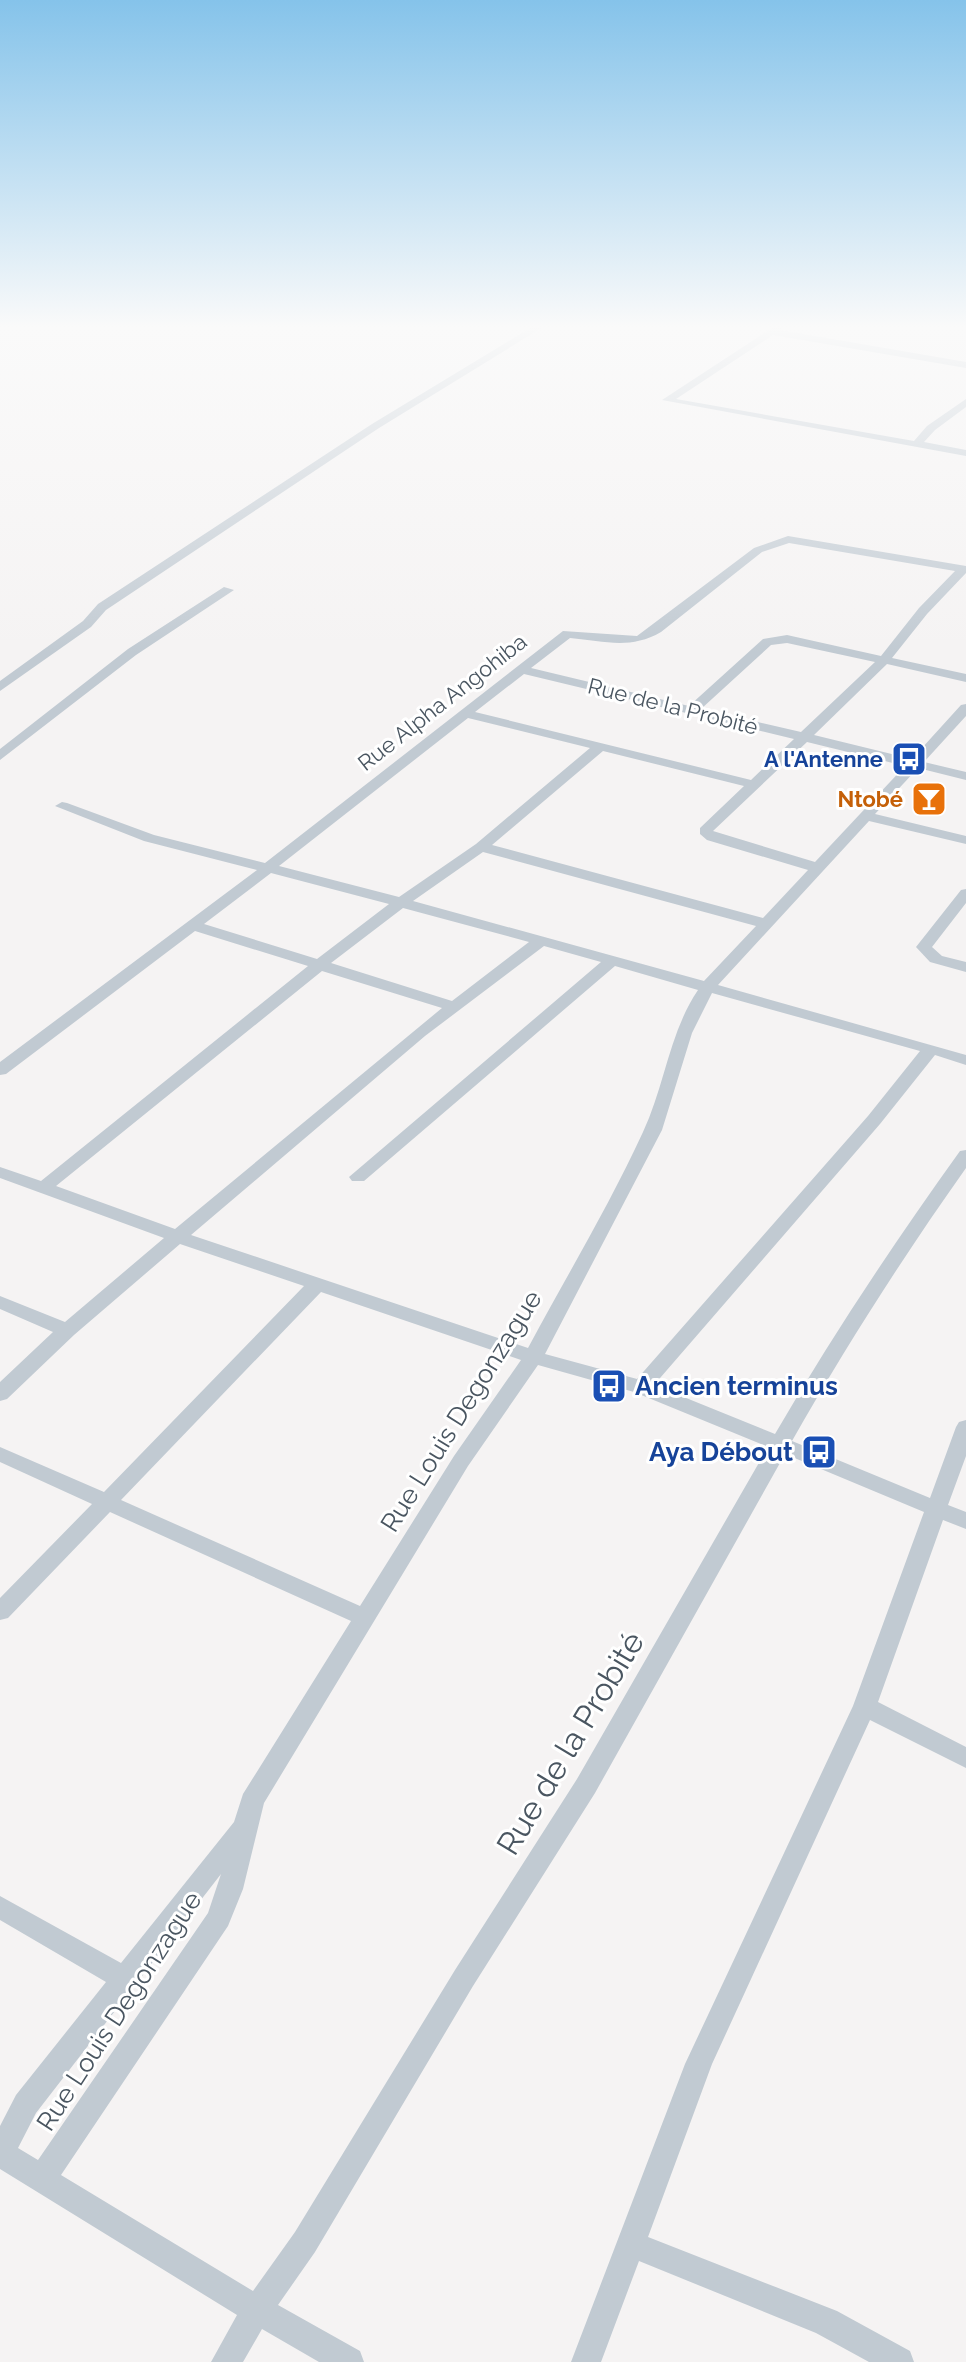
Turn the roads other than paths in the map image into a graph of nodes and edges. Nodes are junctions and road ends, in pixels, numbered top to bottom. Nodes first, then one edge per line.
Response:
1 (365, 434) edge
2 (861, 434) edge
3 (926, 434) edge
4 (917, 444) junction
5 (966, 453) edge
6 (965, 569) edge
7 (228, 590) dead end
8 (884, 659) junction
9 (520, 669) junction
10 (966, 678) edge
11 (0, 687) edge
12 (966, 708) edge
13 (692, 710) junction
14 (463, 713) junction
15 (802, 737) junction
16 (602, 745) junction
17 (0, 756) edge
18 (914, 764) junction
19 (966, 776) edge
20 (751, 784) junction
21 (62, 806) dead end
22 (864, 816) junction
23 (966, 840) edge
24 (481, 847) junction
25 (268, 867) junction
26 (818, 868) junction
27 (966, 893) edge
28 (401, 902) junction
29 (768, 924) junction
30 (192, 925) junction
31 (541, 941) junction
32 (612, 961) junction
33 (319, 966) junction
34 (966, 967) edge
35 (708, 987) junction
36 (455, 1007) junction
37 (0, 1047) edge
38 (931, 1049) junction
39 (21, 1054) junction
40 (966, 1060) edge
41 (0, 1070) edge
42 (966, 1155) edge
43 (0, 1172) edge
44 (358, 1177) dead end
45 (43, 1188) junction
46 (179, 1238) junction
47 (317, 1284) junction
48 (0, 1302) edge
49 (67, 1330) junction
50 (533, 1357) junction
51 (641, 1387) junction
52 (0, 1394) edge
53 (966, 1427) edge
54 (779, 1443) junction
55 (0, 1454) edge
56 (104, 1501) junction
57 (936, 1507) junction
58 (966, 1521) edge
59 (0, 1612) edge
60 (366, 1618) junction
61 (865, 1706) junction
62 (966, 1758) edge
63 (244, 1827) junction
64 (0, 1907) edge
65 (124, 1979) junction
66 (0, 2154) edge
67 (43, 2177) junction
68 (631, 2244) junction
69 (257, 2310) junction
70 (226, 2362) edge
71 (349, 2362) edge
72 (586, 2362) edge
73 (899, 2362) edge

1 - 11 street
2 - 4 street
3 - 4 street
4 - 5 street
6 - 8 street
6 - 9 street, Rue Alpha Angohiba
7 - 17 street
8 - 10 street
8 - 13 street
8 - 15 street
9 - 13 street, Rue de la Probité
9 - 14 street, Rue Alpha Angohiba
12 - 18 street, Rue Louis Degonzague
13 - 15 street, Rue de la Probité
14 - 16 street
14 - 25 street, Rue Alpha Angohiba
15 - 18 street, Rue de la Probité
15 - 20 street
16 - 20 street
16 - 24 street
18 - 19 street, Rue de la Probité
18 - 22 street, Rue Louis Degonzague
20 - 26 street
21 - 25 street
22 - 23 street
22 - 26 street, Rue Louis Degonzague
24 - 28 street
24 - 29 street
25 - 28 street
25 - 30 street, Rue Alpha Angohiba
26 - 29 street, Rue Louis Degonzague
27 - 34 street
28 - 31 street
28 - 33 street
29 - 35 street, Rue Louis Degonzague
30 - 33 street
30 - 39 street, Rue Alpha Angohiba
31 - 32 street
31 - 36 street
32 - 35 street
32 - 44 street
33 - 36 street
33 - 45 street
35 - 38 street
35 - 50 street, Rue Louis Degonzague
36 - 46 street
37 - 39 street
38 - 40 street
38 - 51 street
39 - 41 street, Rue Alpha Angohiba
42 - 54 street, Rue de la Probité
43 - 45 street
45 - 46 street
46 - 47 street
46 - 49 street
47 - 50 street
47 - 56 street
48 - 49 street
49 - 52 street
50 - 51 street
50 - 60 street, Rue Louis Degonzague
51 - 54 street
53 - 57 street
54 - 57 street
54 - 69 street, Rue de la Probité
55 - 56 street
56 - 59 street
56 - 60 street
57 - 58 street
57 - 61 street
60 - 63 street, Rue Louis Degonzague
61 - 62 street
61 - 68 street
63 - 65 street
63 - 67 street, Rue Louis Degonzague
64 - 65 street
65 - 66 street
66 - 67 street
67 - 69 street
68 - 72 street
68 - 73 street
69 - 70 street, Rue de la Probité
69 - 71 street

